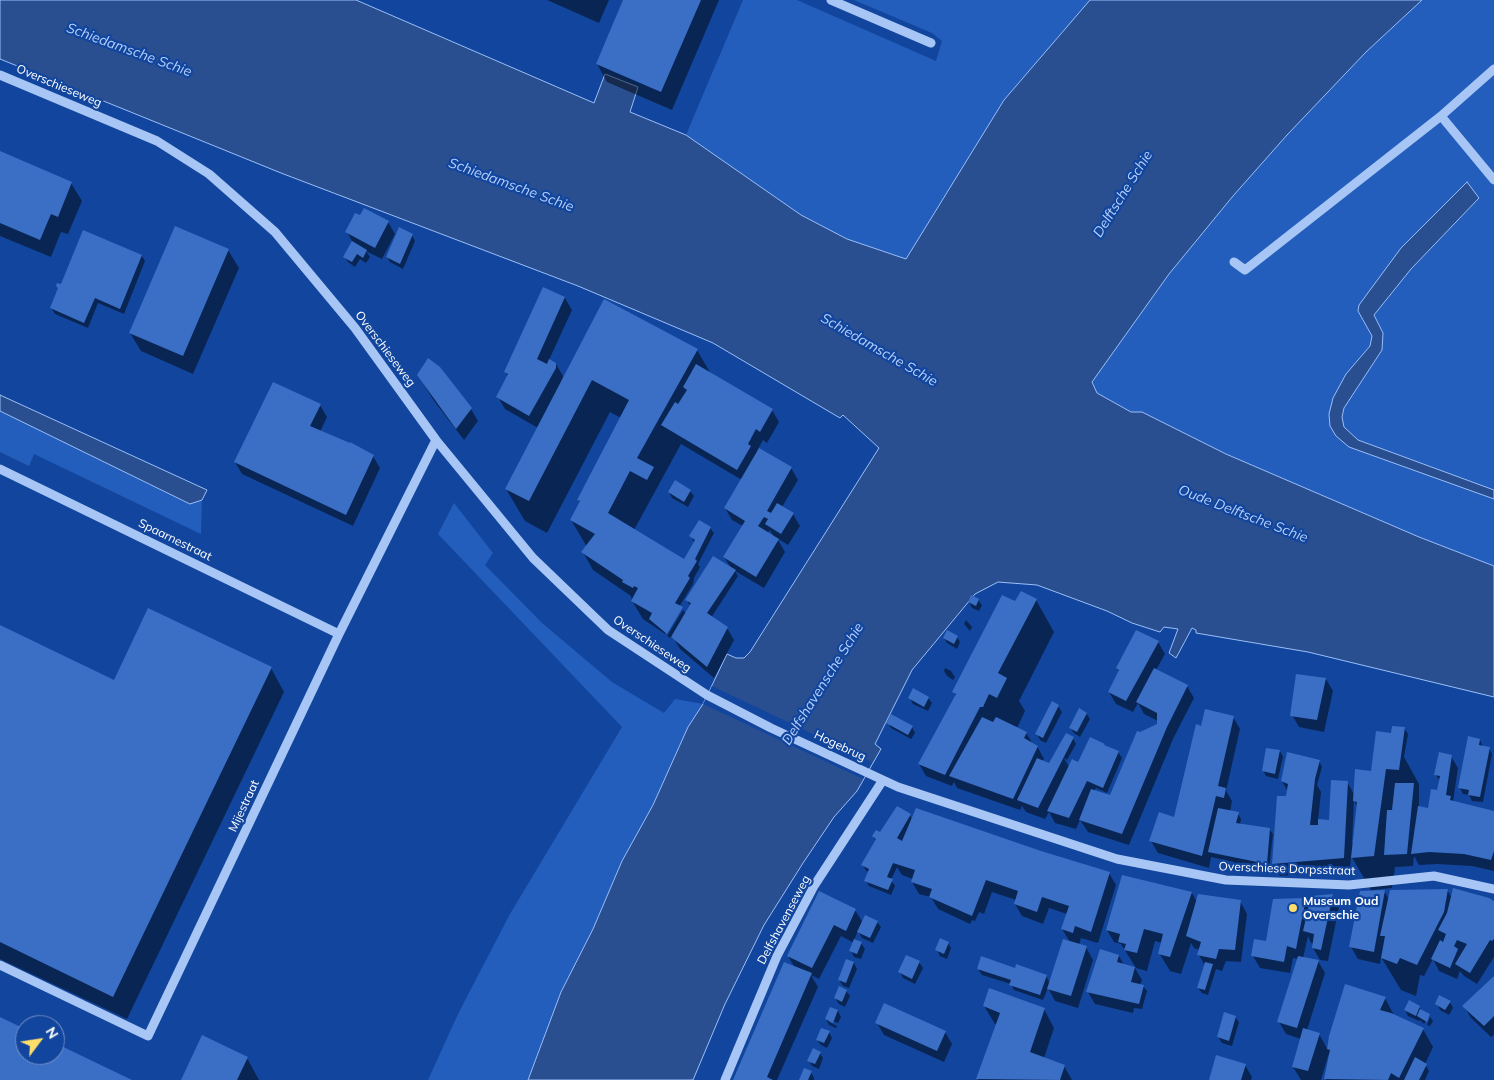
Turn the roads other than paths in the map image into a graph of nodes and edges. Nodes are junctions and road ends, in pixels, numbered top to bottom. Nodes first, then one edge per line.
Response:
1 (831, 0) edge
2 (931, 43) dead end
3 (1494, 69) edge
4 (0, 75) edge
5 (1441, 116) junction
6 (1494, 180) edge
7 (1234, 262) dead end
8 (436, 440) junction
9 (0, 469) edge
10 (339, 634) junction
11 (706, 695) joint
12 (882, 780) junction
13 (1494, 889) edge
14 (0, 965) edge
15 (725, 1080) edge

1 - 2 street
3 - 5 street
4 - 8 street, Overschieseweg
5 - 6 street
5 - 7 street
8 - 10 street, Mijestraat
8 - 11 street, Overschieseweg
9 - 10 street, Spaarnestraat
10 - 14 street, Mijestraat
11 - 12 street, Hogebrug
12 - 13 street, Overschiese Dorpsstraat
12 - 15 street, Delfshavenseweg

